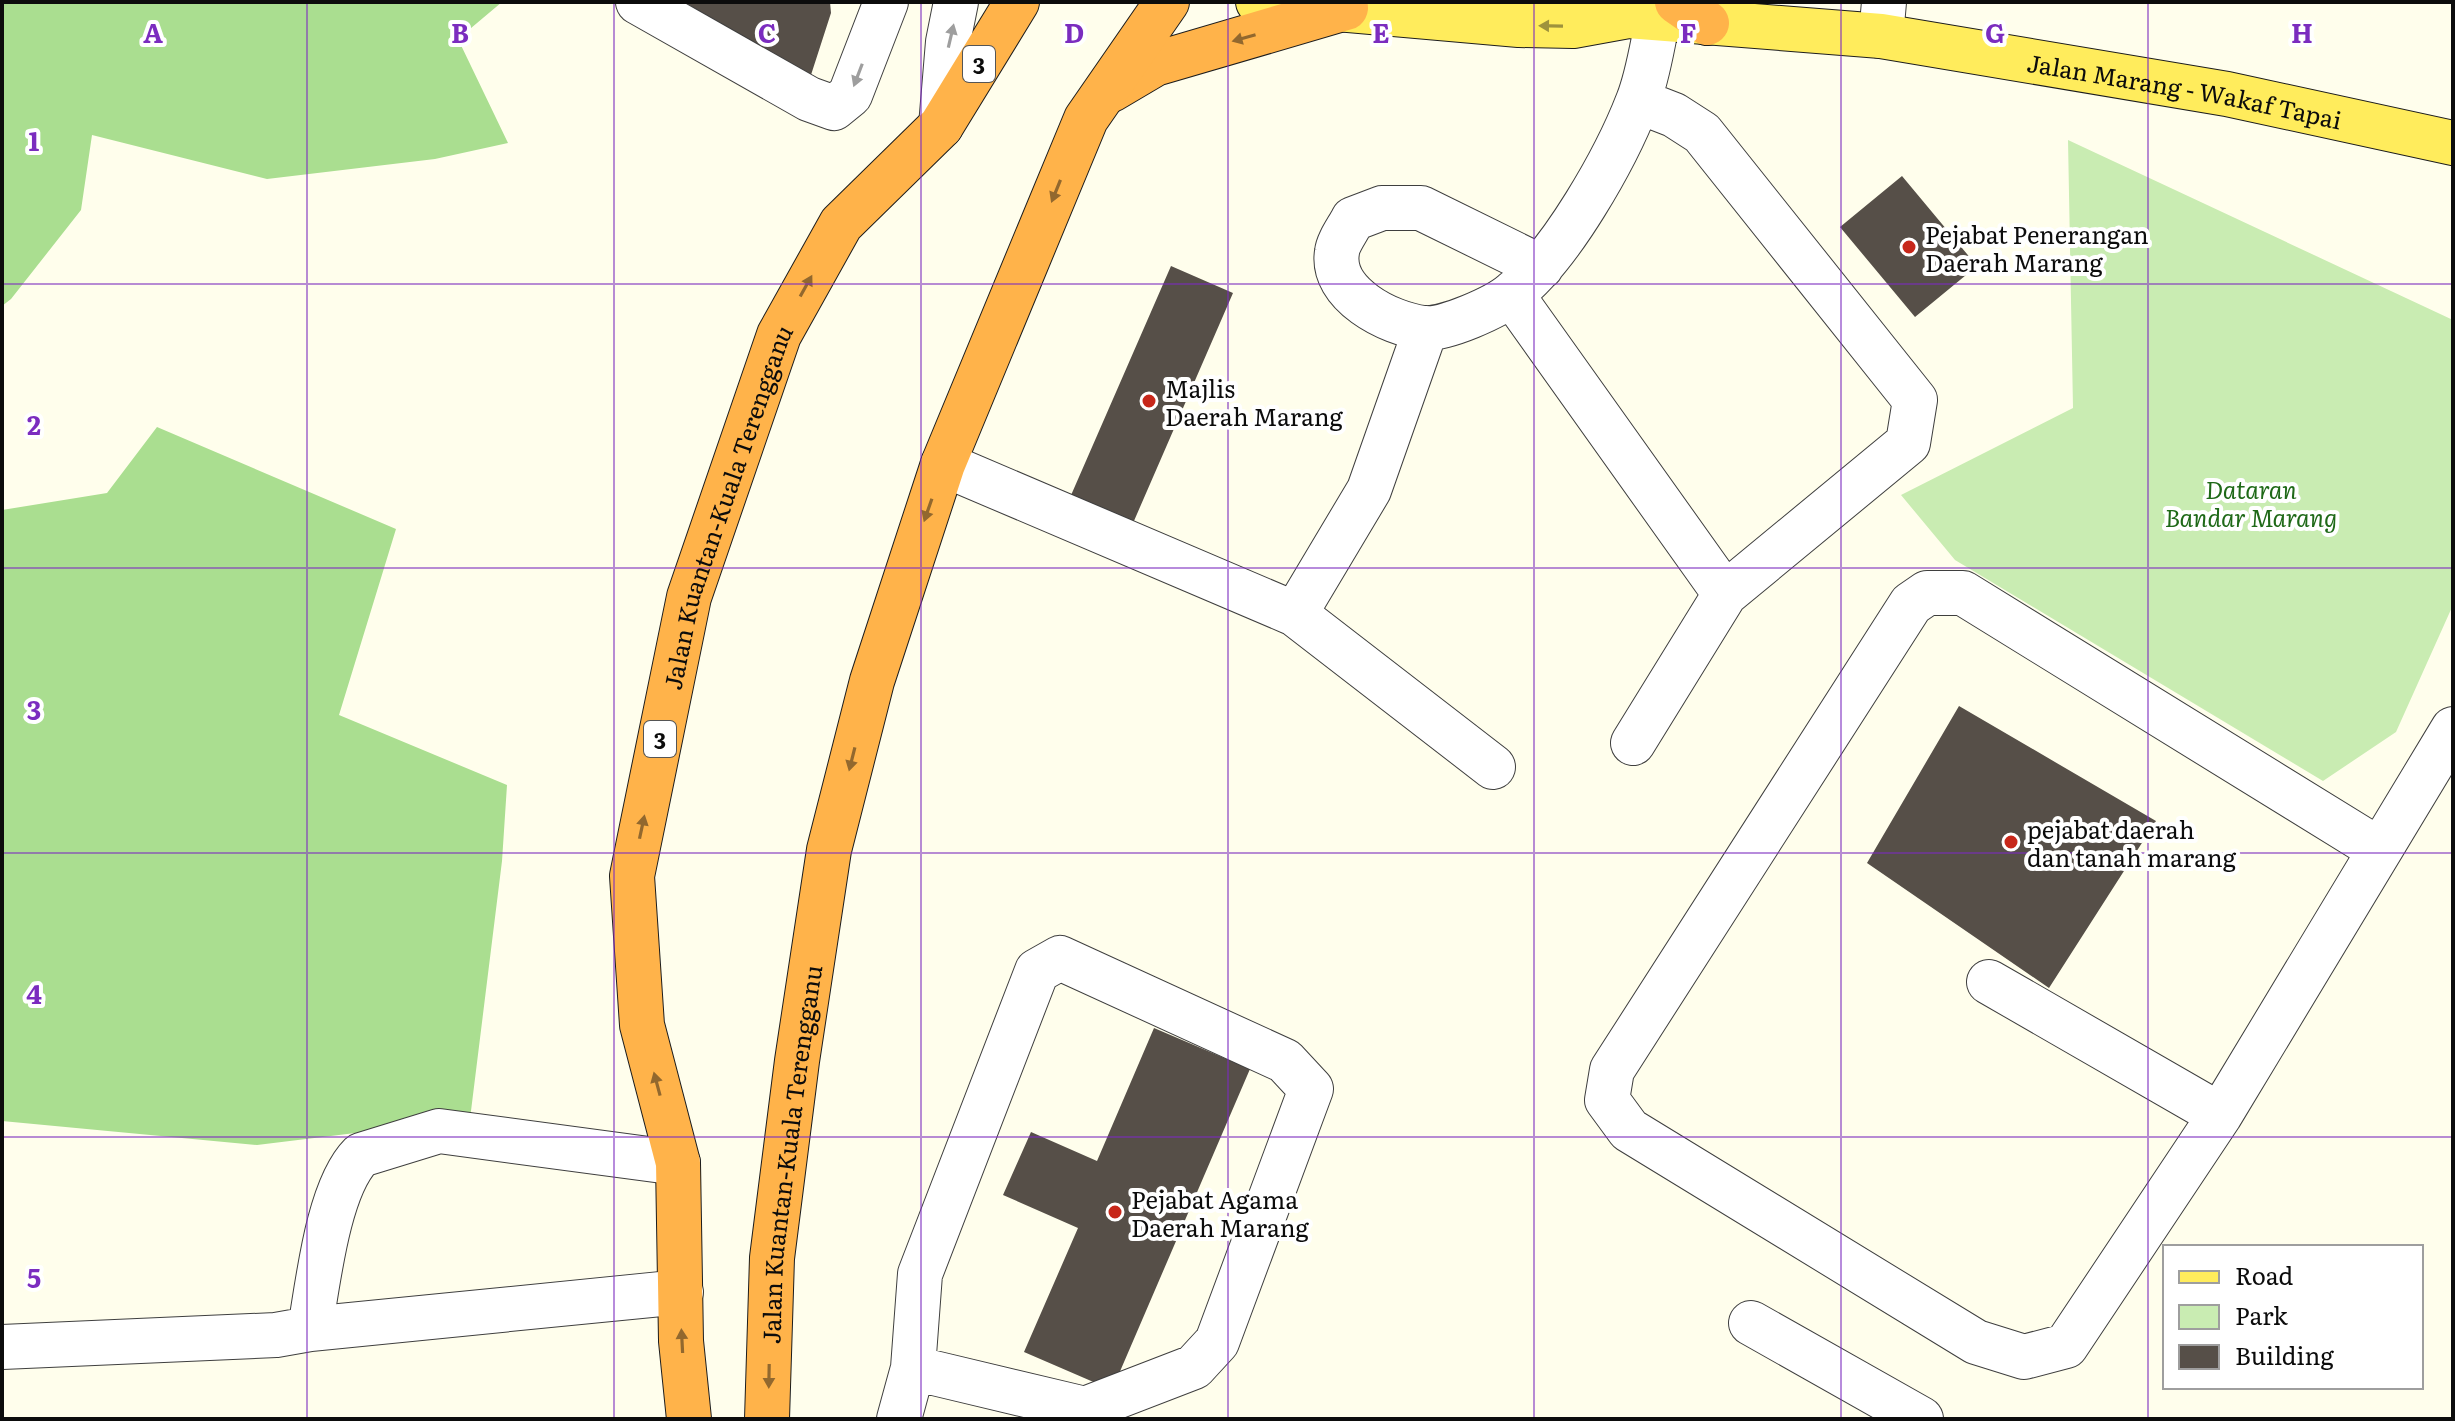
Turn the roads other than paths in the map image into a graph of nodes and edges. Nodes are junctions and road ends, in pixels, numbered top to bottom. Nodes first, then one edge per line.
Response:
1 (638, 2) edge
2 (886, 2) edge
3 (956, 2) edge
4 (1017, 2) edge
5 (1167, 2) edge
6 (1258, 2) edge
7 (1346, 8) junction
8 (1654, 12) edge
9 (1883, 19) edge
10 (1638, 101) junction
11 (1086, 119) junction
12 (941, 126) junction
13 (2453, 143) edge
14 (1526, 281) junction
15 (1426, 328) junction
16 (943, 464) junction
17 (1725, 594) junction
18 (1295, 614) junction
19 (2453, 729) edge
20 (1633, 743) dead end
21 (1493, 767) dead end
22 (2378, 849) junction
23 (1989, 982) dead end
24 (2220, 1115) junction
25 (678, 1163) junction
26 (681, 1292) junction
27 (1751, 1323) dead end
28 (310, 1329) junction
29 (2, 1347) edge
30 (913, 1368) junction
31 (689, 1419) edge
32 (767, 1419) edge
33 (899, 1419) edge
34 (1921, 1419) edge

2 -> 1 street
12 -> 3 street
4 - 12 highway, Jalan Kuantan-Kuala Terengganu / 3
5 - 11 highway, Jalan Kuantan-Kuala Terengganu
6 - 7 main road, Jalan Marang - Wakaf Tapai
8 -> 7 main road, Jalan Marang - Wakaf Tapai
7 -> 11 highway
8 - 9 main road, Jalan Marang - Wakaf Tapai
8 - 10 street
9 - 13 main road, Jalan Marang - Wakaf Tapai
10 - 14 street
10 - 17 street
11 -> 16 highway, Jalan Kuantan-Kuala Terengganu
25 -> 12 highway, Jalan Kuantan-Kuala Terengganu / 3
14 - 15 street
14 - 15 street
14 - 17 street
15 - 18 street
16 - 18 street
16 -> 32 highway, Jalan Kuantan-Kuala Terengganu
17 - 20 street
18 - 21 street
19 - 22 street
22 - 24 street
22 - 24 street
23 - 24 street
25 - 26 highway, Jalan Kuantan-Kuala Terengganu / 3
25 - 28 street
26 - 28 street
31 -> 26 highway, Jalan Kuantan-Kuala Terengganu / 3
27 - 34 street
28 - 29 street
30 - 30 street
30 - 33 street

